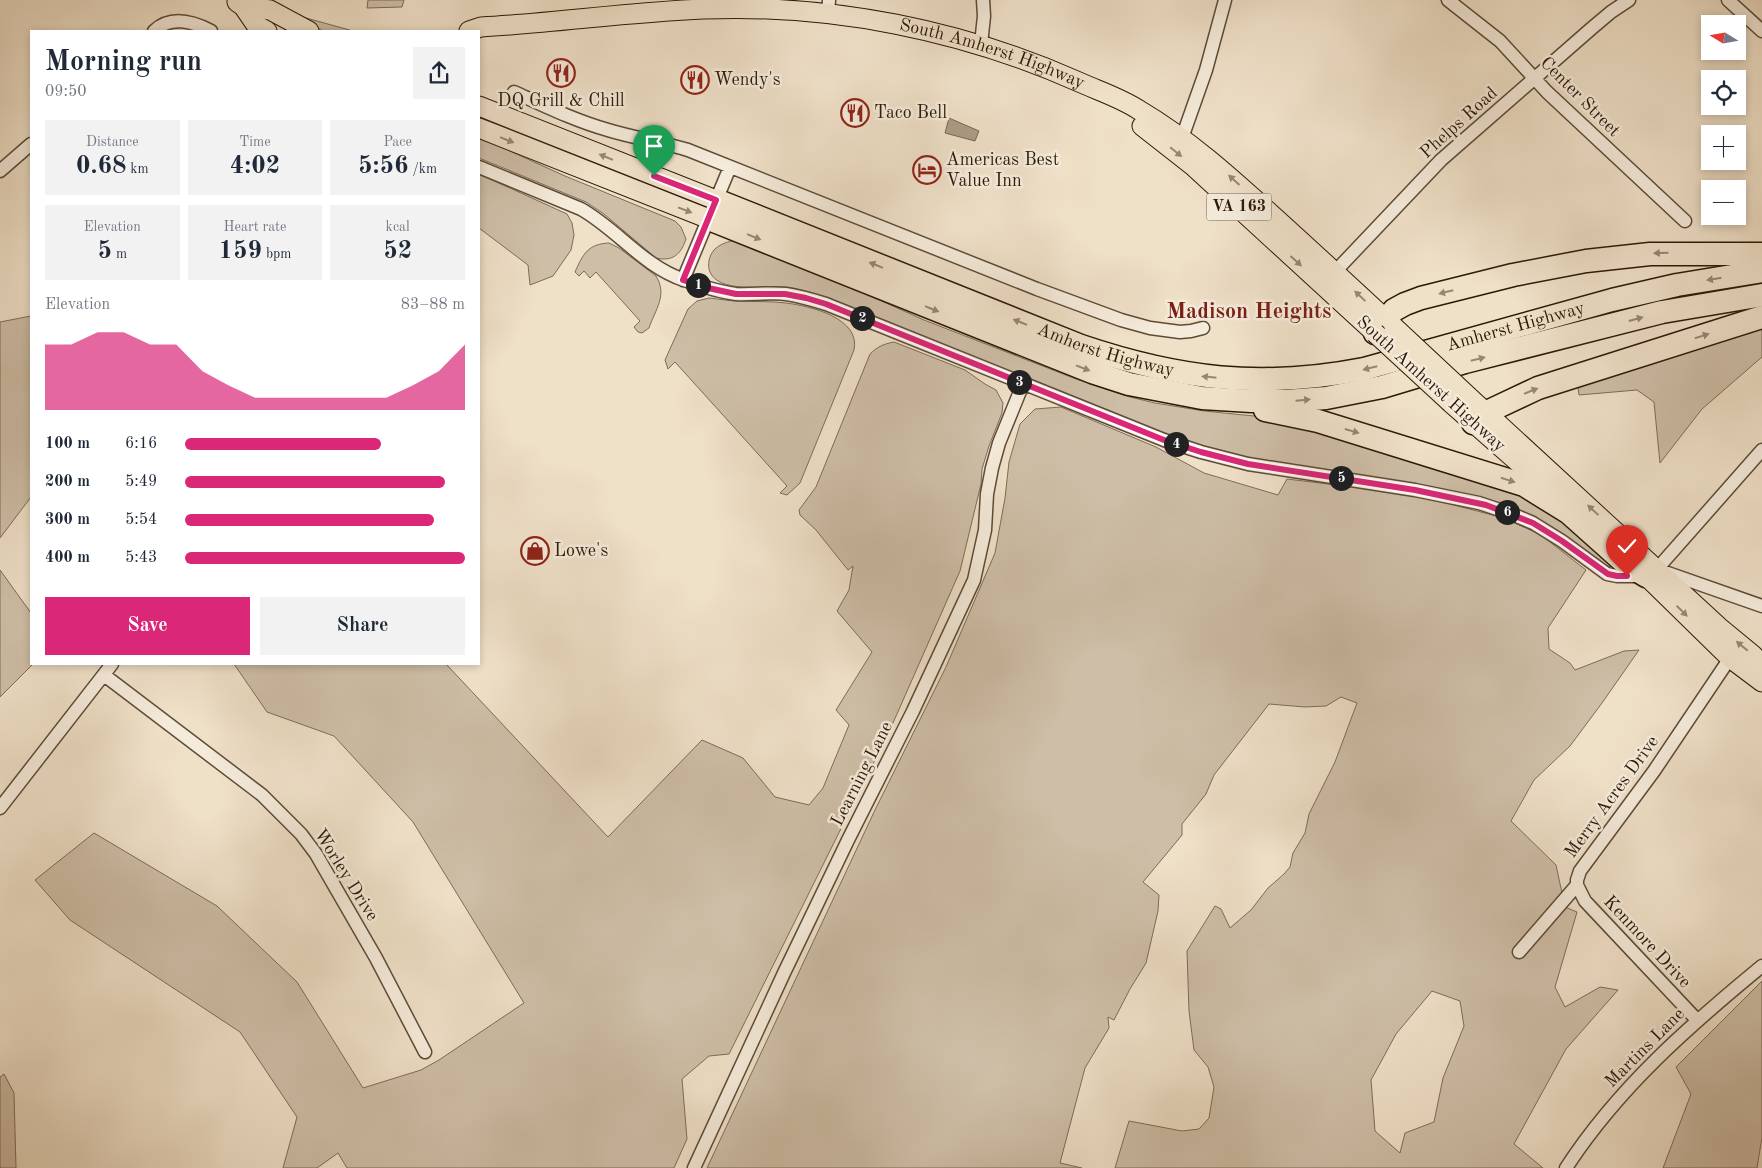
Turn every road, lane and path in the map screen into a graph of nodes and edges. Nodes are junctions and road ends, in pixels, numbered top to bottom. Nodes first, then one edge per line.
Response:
1 (983, 0) edge
2 (1225, 0) edge
3 (1448, 0) edge
4 (1629, 0) edge
5 (1728, 0) edge
6 (242, 2) edge
7 (689, 5) edge
8 (829, 7) edge
9 (156, 30) edge
10 (208, 30) edge
11 (265, 30) edge
12 (307, 30) edge
13 (470, 30) edge
14 (1762, 32) edge
15 (981, 44) junction
16 (1535, 79) junction
17 (1096, 90) junction
18 (514, 92) dead end
19 (480, 106) edge
20 (480, 128) edge
21 (1182, 138) junction
22 (30, 145) edge
23 (480, 167) edge
24 (730, 167) junction
25 (0, 171) edge
26 (712, 209) junction
27 (1685, 221) dead end
28 (1762, 254) edge
29 (1762, 272) edge
30 (1328, 278) junction
31 (683, 280) junction
32 (1762, 296) edge
33 (1762, 317) edge
34 (1385, 326) junction
35 (1202, 328) dead end
36 (1023, 384) junction
37 (1202, 398) junction
38 (1480, 418) junction
39 (1762, 450) edge
40 (1652, 573) junction
41 (1762, 606) edge
42 (1730, 658) junction
43 (111, 665) edge
44 (1762, 668) edge
45 (104, 675) junction
46 (1762, 682) edge
47 (0, 808) edge
48 (1577, 885) junction
49 (1519, 952) dead end
50 (1762, 966) edge
51 (1696, 1020) junction
52 (425, 1052) dead end
53 (694, 1168) edge
54 (1566, 1168) edge

1 - 15 street
2 - 21 street
3 - 16 street, Center Street
4 - 16 street, Phelps Road
5 - 14 street
6 - 11 main road
6 - 12 main road
7 - 8 main road, South Amherst Highway / VA 163
7 - 13 main road, South Amherst Highway / VA 163
8 - 15 main road, South Amherst Highway / VA 163
9 - 10 street
15 - 17 main road, South Amherst Highway / VA 163
16 - 27 street, Center Street
16 - 30 street, Phelps Road
17 - 21 main road, South Amherst Highway / VA 163
17 -> 30 main road, South Amherst Highway / VA 163
18 - 24 street
26 -> 19 main road, Amherst Highway
20 -> 26 main road, Amherst Highway
30 -> 21 main road, South Amherst Highway / VA 163
22 - 25 street
23 - 31 street
24 - 26 street
24 - 35 street
29 -> 26 highway, Amherst Highway
26 - 31 street
26 -> 37 highway, Amherst Highway
28 -> 34 highway
30 - 34 main road, South Amherst Highway / VA 163
31 - 36 street
37 -> 32 highway, Amherst Highway
38 -> 33 highway
34 - 38 main road, South Amherst Highway / VA 163, bridge
34 - 38 main road, South Amherst Highway / VA 163, bridge
36 - 40 street
36 - 53 street, Learning Lane
37 -> 40 highway
38 - 40 main road, South Amherst Highway / VA 163
39 - 40 street
40 - 41 street
40 -> 42 main road, South Amherst Highway / VA 163
44 -> 40 main road, South Amherst Highway / VA 163
42 - 46 main road, South Amherst Highway / VA 163
42 - 48 street, Merry Acres Drive
43 - 45 street
45 - 47 street
45 - 52 street, Worley Drive
48 - 49 street, Merry Acres Drive
48 - 51 street, Kenmore Drive
50 - 51 street, Martins Lane
51 - 54 street, Martins Lane

